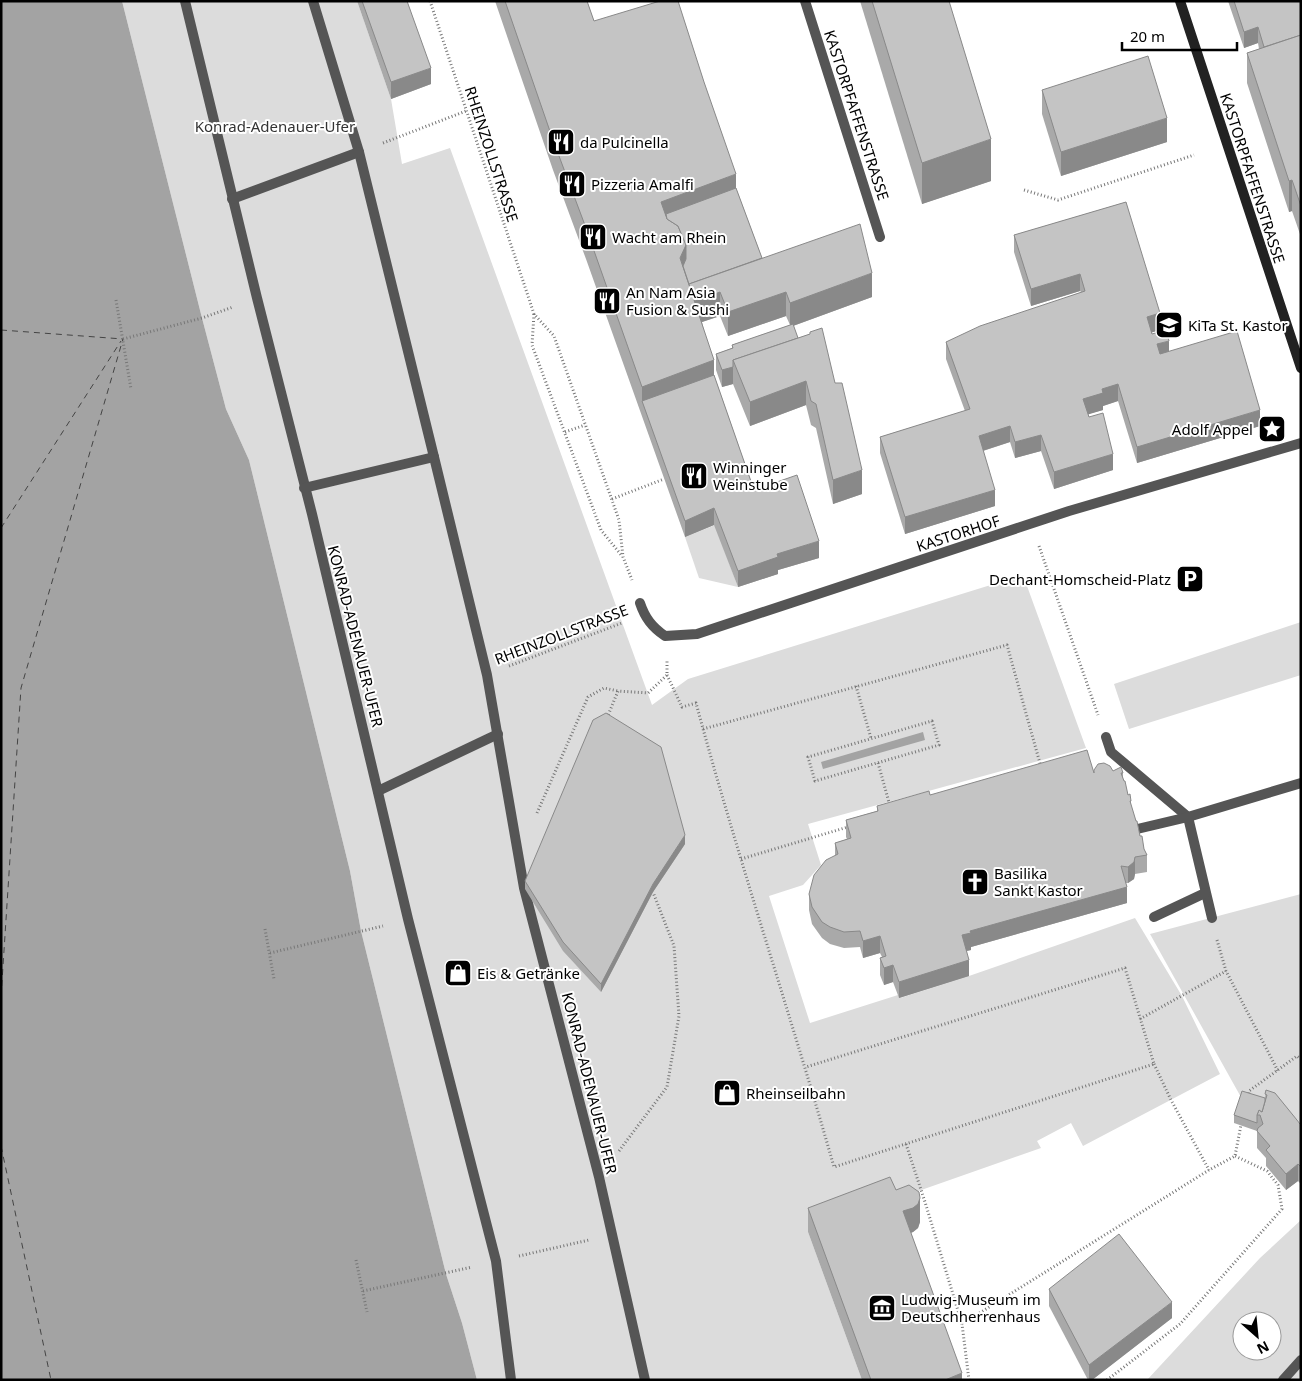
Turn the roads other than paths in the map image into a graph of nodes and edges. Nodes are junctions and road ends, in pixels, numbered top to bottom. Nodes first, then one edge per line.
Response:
1 (185, 1) edge
2 (313, 1) edge
3 (805, 1) edge
4 (1180, 1) edge
5 (359, 152) junction
6 (232, 199) junction
7 (880, 237) dead end
8 (1300, 365) edge
9 (1301, 442) edge
10 (434, 457) junction
11 (304, 488) junction
12 (640, 603) dead end
13 (498, 734) junction
14 (1106, 737) road end
15 (1301, 784) edge
16 (378, 791) junction
17 (1188, 817) junction
18 (1133, 830) edge
19 (1205, 892) junction
20 (1154, 917) dead end
21 (1212, 918) road end
22 (1301, 1360) edge
23 (512, 1380) edge
24 (645, 1380) edge
25 (1283, 1380) edge

1 - 6 street, KONRAD-ADENAUER-UFER
2 - 5 street, KONRAD-ADENAUER-UFER
3 - 7 street, KASTORPFAFFENSTRASSE
4 - 8 street, KASTORPFAFFENSTRASSE
5 - 6 street
5 - 10 street, KONRAD-ADENAUER-UFER
6 - 11 street, KONRAD-ADENAUER-UFER
9 - 12 street, KASTORHOF
10 - 11 street
10 - 13 street, KONRAD-ADENAUER-UFER
11 - 16 street, KONRAD-ADENAUER-UFER
13 - 16 street
13 - 24 street, KONRAD-ADENAUER-UFER
14 - 17 street
15 - 17 street
16 - 23 street, KONRAD-ADENAUER-UFER
17 - 18 street
17 - 19 street
19 - 20 street
19 - 21 street
22 - 25 street

